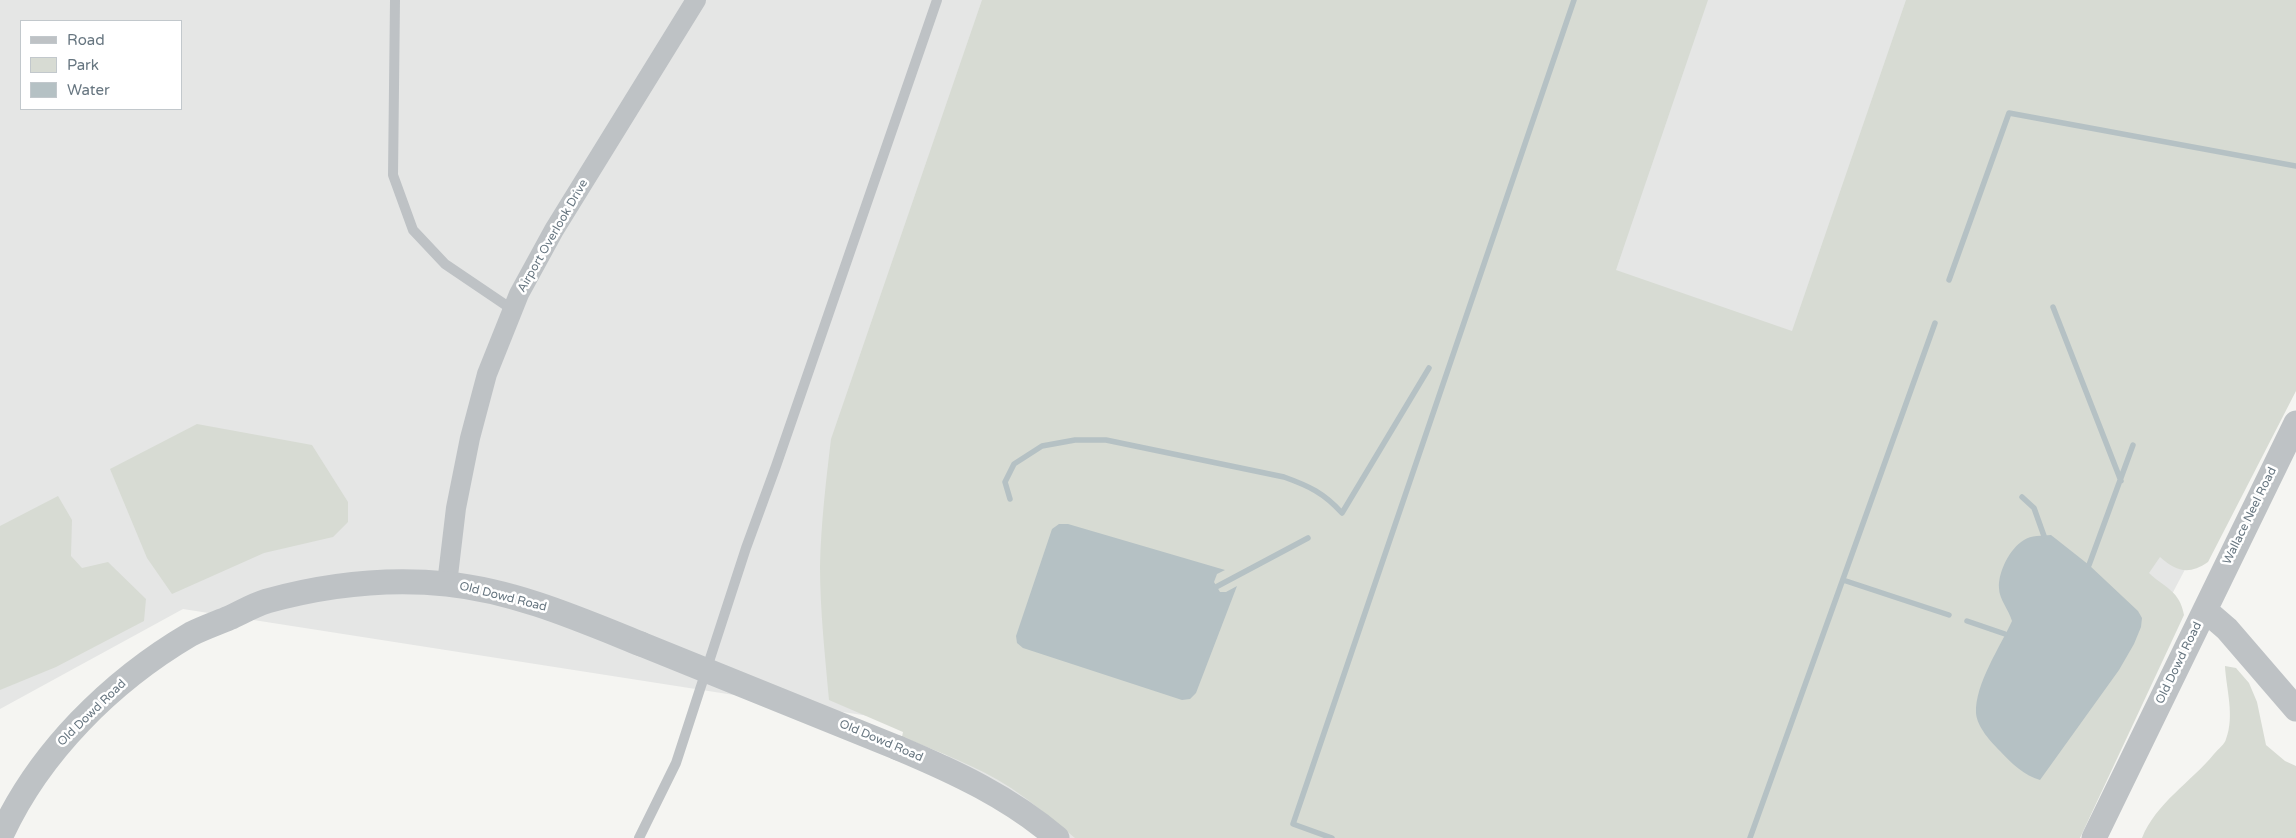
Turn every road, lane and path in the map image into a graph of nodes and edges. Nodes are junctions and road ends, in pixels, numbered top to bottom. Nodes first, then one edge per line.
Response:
1 (395, 0) edge
2 (696, 0) edge
3 (937, 0) edge
4 (513, 310) junction
5 (2296, 423) edge
6 (447, 584) junction
7 (2205, 610) junction
8 (2296, 709) edge
9 (0, 838) edge
10 (639, 838) edge
11 (1057, 838) edge
12 (2094, 838) edge

1 - 4 lane
2 - 4 street, Airport Overlook Drive
3 - 10 lane
4 - 6 street, Airport Overlook Drive
5 - 7 street, Wallace Neel Road
6 - 9 street, Old Dowd Road
6 - 11 street, Old Dowd Road, bridge
7 - 8 street, Old Dowd Road
7 - 12 street, Old Dowd Road

